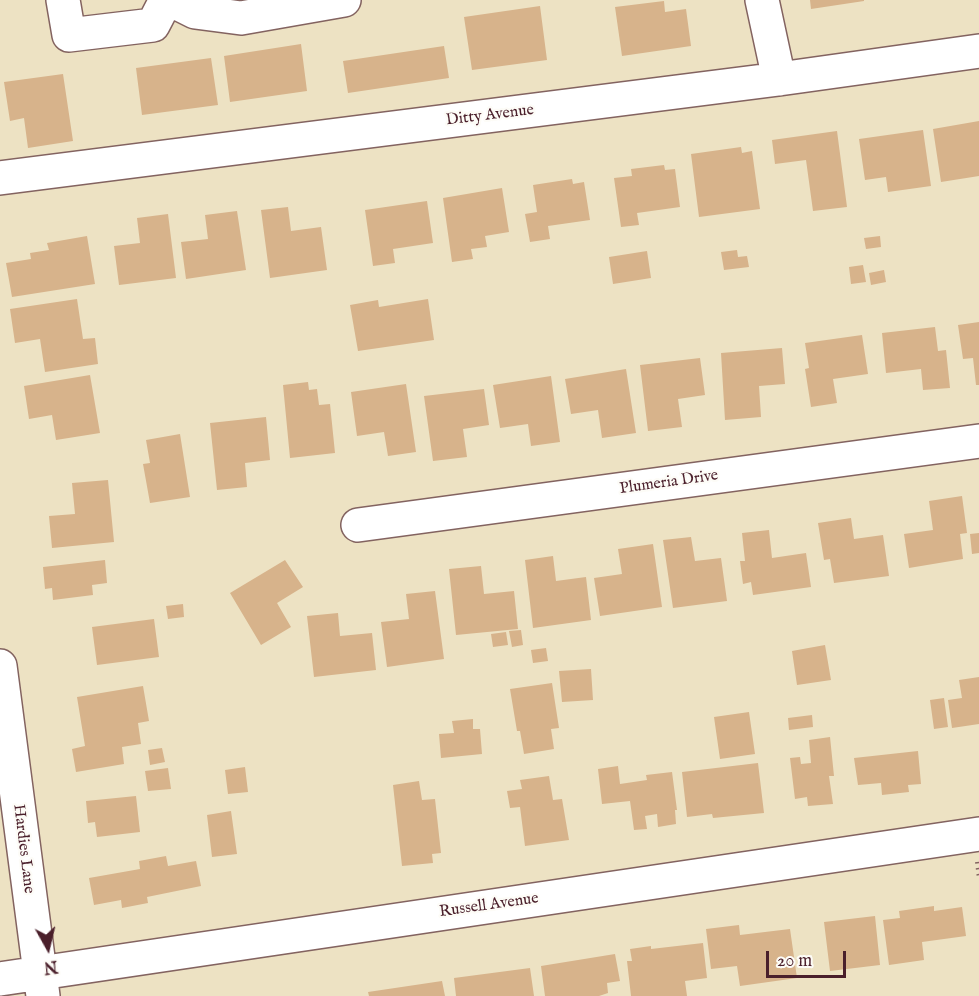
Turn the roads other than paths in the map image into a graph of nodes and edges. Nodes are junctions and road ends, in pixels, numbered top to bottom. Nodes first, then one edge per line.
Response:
1 (63, 0) edge
2 (165, 0) edge
3 (171, 0) edge
4 (344, 0) edge
5 (762, 0) edge
6 (979, 51) edge
7 (779, 79) junction
8 (0, 178) edge
9 (979, 441) edge
10 (358, 525) dead end
11 (0, 666) edge
12 (979, 834) edge
13 (0, 979) edge
14 (41, 985) edge

1 - 2 street
3 - 4 street
5 - 7 street
6 - 7 street, Ditty Avenue
7 - 8 street, Ditty Avenue
9 - 10 street, Plumeria Drive
11 - 14 street, Hardies Lane
12 - 14 street, Russell Avenue
13 - 14 street, Russell Avenue

